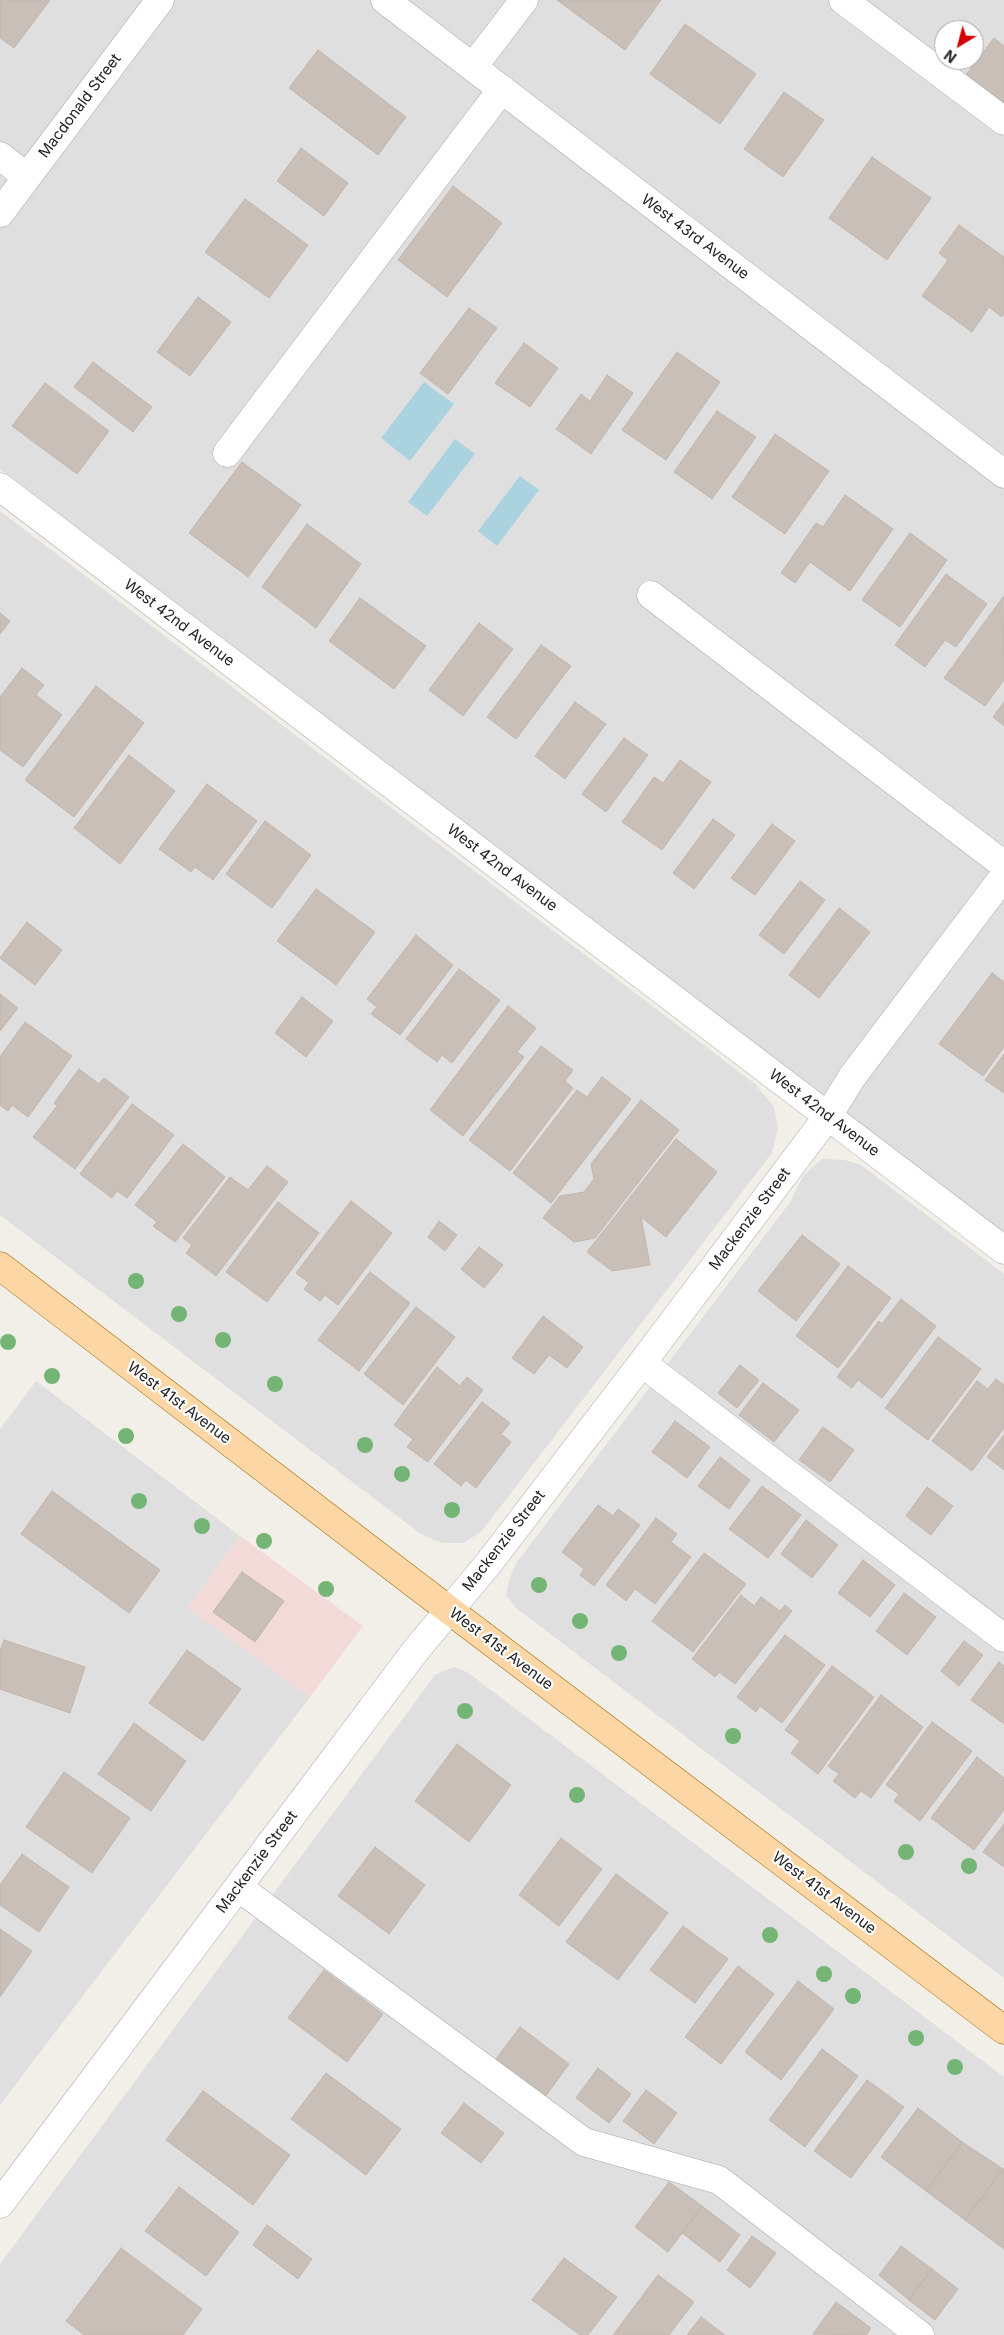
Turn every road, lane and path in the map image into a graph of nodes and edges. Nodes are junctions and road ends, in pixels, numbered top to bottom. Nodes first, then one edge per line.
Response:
1 (160, 0) edge
2 (385, 0) edge
3 (524, 0) edge
4 (843, 0) edge
5 (473, 67) junction
6 (502, 89) junction
7 (1004, 121) edge
8 (0, 156) edge
9 (27, 177) junction
10 (0, 213) edge
11 (227, 453) dead end
12 (1004, 474) edge
13 (0, 487) edge
14 (651, 595) dead end
15 (1004, 865) edge
16 (1004, 876) edge
17 (828, 1116) junction
18 (1004, 1250) edge
19 (0, 1266) edge
20 (642, 1363) junction
21 (449, 1610) junction
22 (1004, 1638) edge
23 (238, 1887) junction
24 (1004, 2030) edge
25 (0, 2204) edge
26 (920, 2335) edge

1 - 9 street, Macdonald Street
2 - 5 street, West 43rd Avenue
3 - 5 street
4 - 7 street
5 - 6 street, West 43rd Avenue
6 - 11 street
6 - 12 street, West 43rd Avenue
8 - 9 street
9 - 10 street, Macdonald Street
13 - 17 street, West 42nd Avenue
14 - 15 street
16 - 17 street, Mackenzie Street
17 - 18 street, West 42nd Avenue
17 - 20 street, Mackenzie Street
19 - 21 main road, West 41st Avenue
20 - 21 street, Mackenzie Street
20 - 22 street
21 - 23 street, Mackenzie Street
21 - 24 main road, West 41st Avenue
23 - 25 street, Mackenzie Street
23 - 26 street

